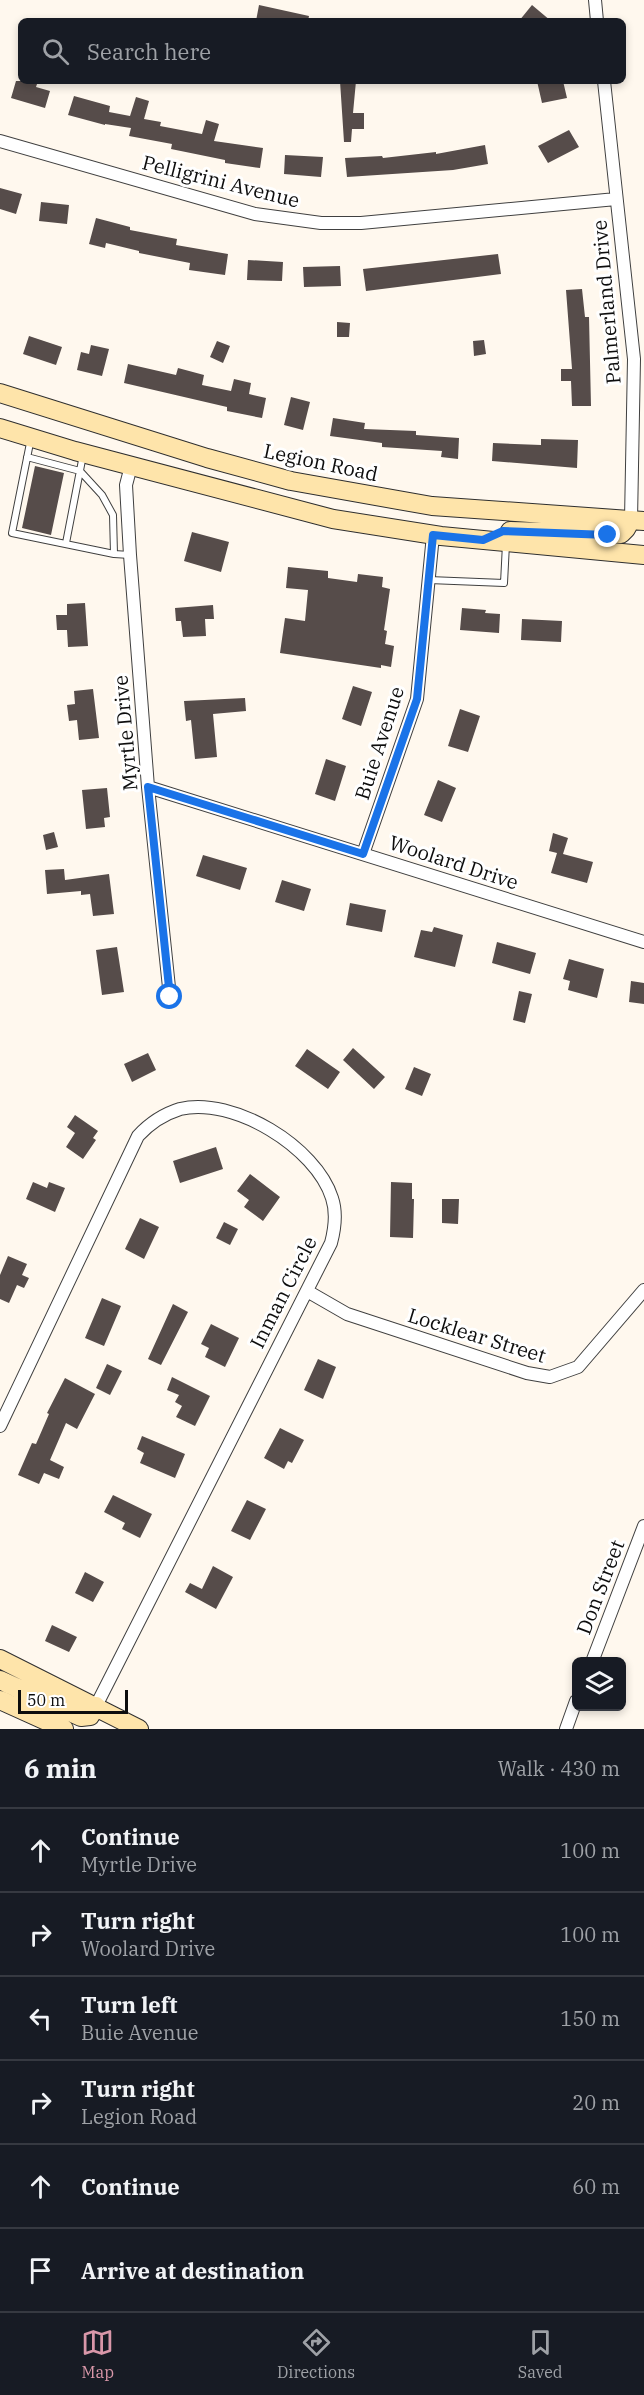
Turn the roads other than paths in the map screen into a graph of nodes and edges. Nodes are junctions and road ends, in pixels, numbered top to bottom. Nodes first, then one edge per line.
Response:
1 (595, 0) edge
2 (597, 18) edge
3 (604, 84) edge
4 (0, 141) edge
5 (616, 199) junction
6 (0, 393) edge
7 (0, 428) edge
8 (31, 438) junction
9 (27, 457) junction
10 (82, 462) junction
11 (131, 466) junction
12 (113, 515) junction
13 (128, 515) junction
14 (637, 520) edge
15 (433, 535) junction
16 (483, 540) junction
17 (506, 542) junction
18 (66, 543) junction
19 (114, 554) junction
20 (130, 555) junction
21 (644, 555) edge
22 (429, 580) junction
23 (148, 787) junction
24 (363, 854) junction
25 (644, 942) edge
26 (170, 997) dead end
27 (644, 1290) edge
28 (307, 1291) junction
29 (0, 1426) edge
30 (644, 1526) edge
31 (594, 1657) edge
32 (0, 1659) edge
33 (0, 1680) edge
34 (0, 1700) edge
35 (96, 1706) junction
36 (572, 1711) edge
37 (64, 1729) edge
38 (139, 1729) edge
39 (566, 1729) edge

1 - 2 street
3 - 5 street, Palmerland Drive
4 - 5 street, Pelligrini Avenue
5 - 14 street, Palmerland Drive
6 - 14 main road, Legion Road
7 - 8 main road
8 - 9 lane
8 - 10 main road
9 - 10 lane
9 - 18 lane
10 - 11 main road
10 - 12 lane
10 - 18 lane
11 - 13 street, Myrtle Drive
11 - 15 main road
12 - 13 lane
12 - 19 lane
13 - 20 street, Myrtle Drive
14 - 16 main road
15 - 16 main road
15 - 22 street, Buie Avenue
16 - 17 main road
17 - 21 main road
17 - 22 lane
18 - 19 lane
19 - 20 lane
20 - 23 street, Myrtle Drive
22 - 24 street, Buie Avenue
23 - 24 street, Woolard Drive
23 - 26 street, Myrtle Drive
24 - 25 street, Woolard Drive
27 - 28 street, Locklear Street
28 - 29 street, Inman Circle
28 - 35 street, Inman Circle
30 - 31 street, Don Street
32 - 35 main road
33 - 35 main road
34 - 37 main road
35 - 38 main road
36 - 39 street

